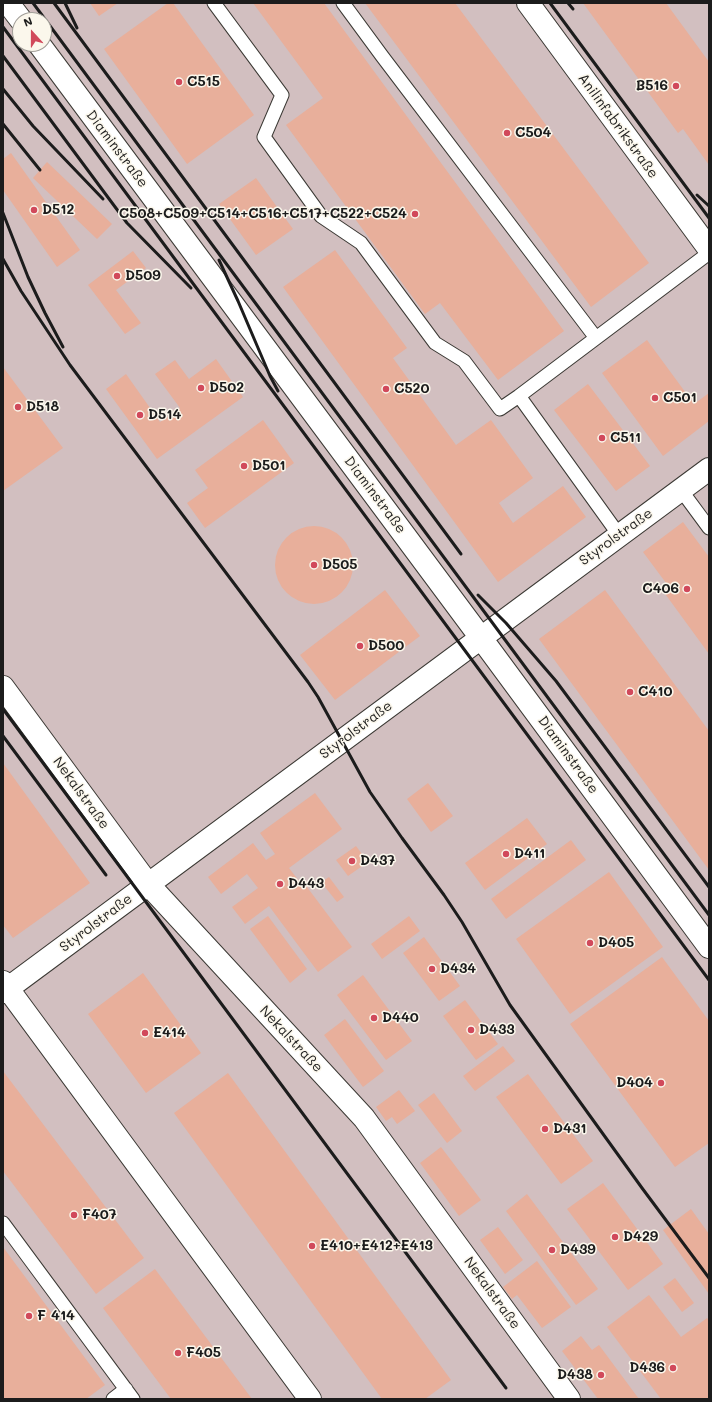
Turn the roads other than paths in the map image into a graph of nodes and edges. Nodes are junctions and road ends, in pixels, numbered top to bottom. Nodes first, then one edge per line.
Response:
1 (8, 3) edge
2 (214, 3) edge
3 (343, 3) edge
4 (528, 3) edge
5 (15, 12) edge
6 (45, 52) edge
7 (709, 249) edge
8 (709, 253) edge
9 (596, 338) junction
10 (519, 396) junction
11 (709, 469) edge
12 (681, 490) junction
13 (709, 528) edge
14 (619, 535) junction
15 (481, 638) junction
16 (3, 687) edge
17 (148, 884) junction
18 (709, 946) edge
19 (5, 987) edge
20 (3, 1223) edge
21 (130, 1394) edge
22 (113, 1399) edge
23 (310, 1399) edge
24 (569, 1399) edge

1 - 5 street
2 - 10 lane
3 - 9 lane
4 - 7 street, Anilinfabrikstraße
6 - 15 street, Diaminstraße
8 - 9 lane
9 - 10 lane
10 - 14 lane
11 - 12 street, Styrolstraße
12 - 13 lane
12 - 14 street, Styrolstraße
14 - 15 street, Styrolstraße
15 - 17 street, Styrolstraße
15 - 18 street, Diaminstraße
16 - 17 street, Nekalstraße
17 - 19 street, Styrolstraße
17 - 24 street, Nekalstraße
19 - 23 street
20 - 21 lane
21 - 22 lane

